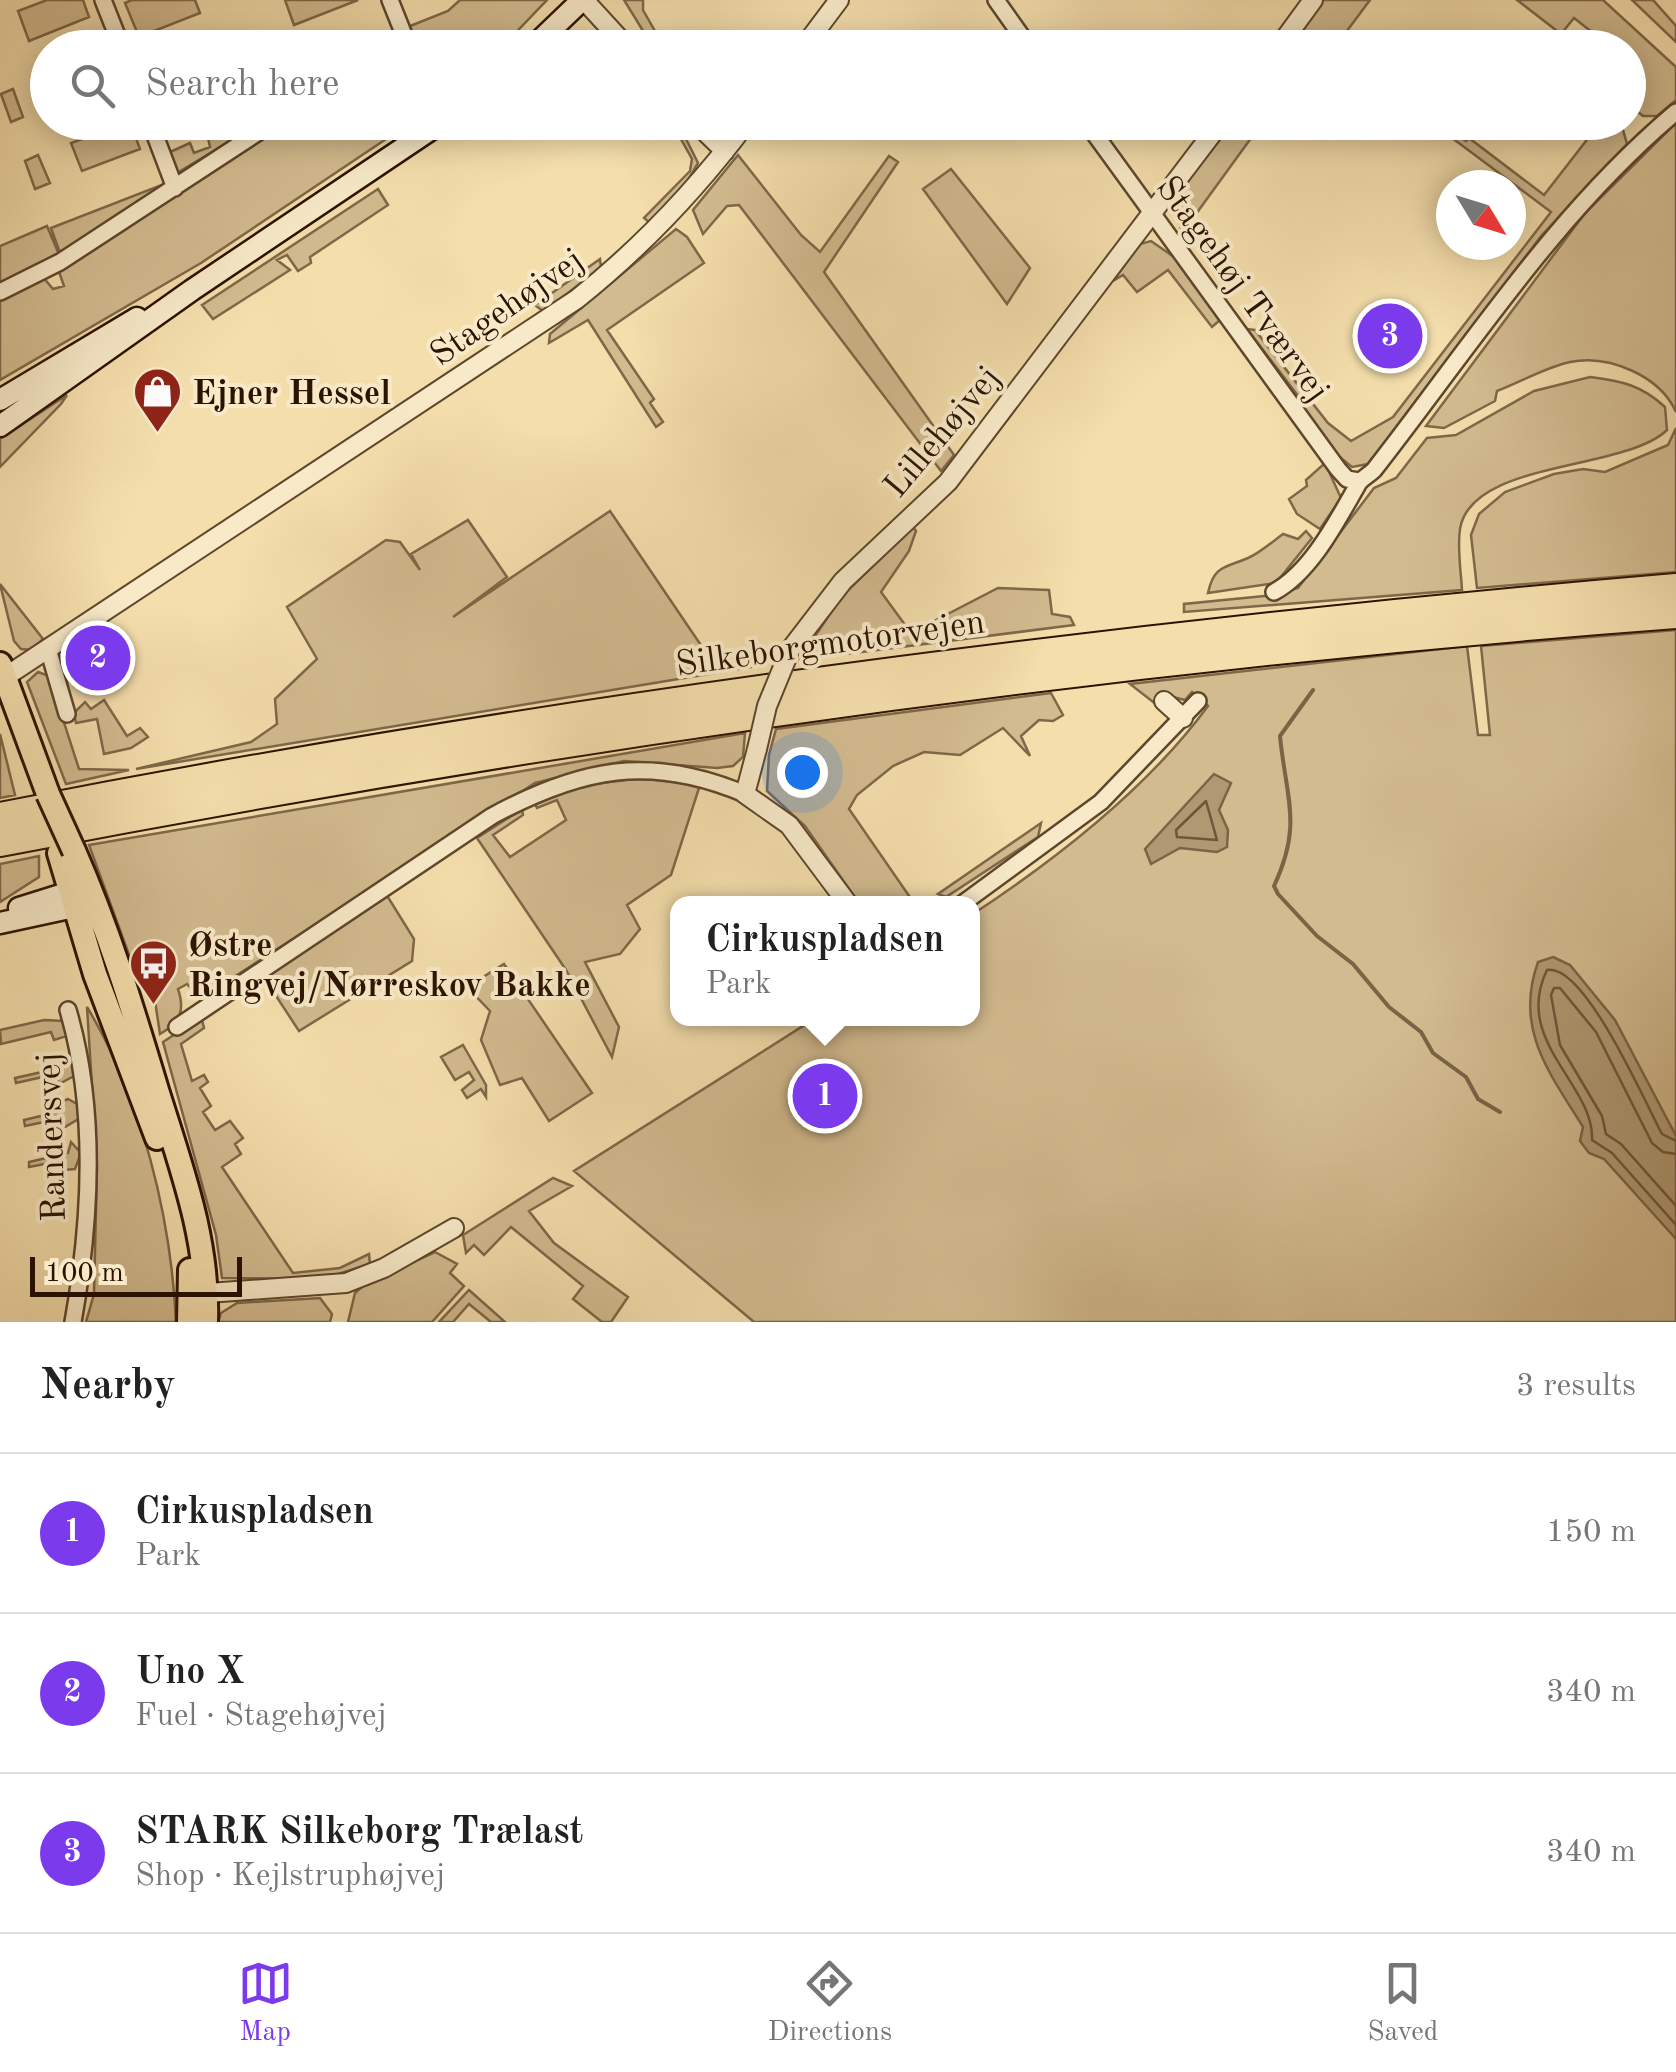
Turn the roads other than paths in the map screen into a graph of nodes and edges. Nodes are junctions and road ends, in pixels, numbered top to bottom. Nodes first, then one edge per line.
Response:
1 (103, 0) edge
2 (390, 0) edge
3 (583, 0) edge
4 (839, 0) edge
5 (996, 0) edge
6 (1313, 0) edge
7 (115, 30) edge
8 (402, 30) edge
9 (551, 30) edge
10 (611, 30) edge
11 (817, 30) edge
12 (1017, 30) edge
13 (1291, 30) edge
14 (1676, 112) edge
15 (1646, 139) edge
16 (157, 140) edge
17 (247, 140) edge
18 (415, 140) edge
19 (714, 140) edge
20 (734, 140) edge
21 (1099, 140) edge
22 (1207, 140) edge
23 (1645, 140) edge
24 (726, 151) junction
25 (175, 188) junction
26 (1152, 213) junction
27 (192, 290) junction
28 (0, 292) edge
29 (128, 323) junction
30 (0, 400) edge
31 (0, 413) edge
32 (0, 426) edge
33 (1359, 480) junction
34 (1676, 588) edge
35 (1274, 592) dead end
36 (1676, 614) edge
37 (49, 652) junction
38 (2, 671) edge
39 (1164, 701) dead end
40 (1198, 702) dead end
41 (67, 714) dead end
42 (1183, 718) junction
43 (745, 794) junction
44 (0, 817) edge
45 (0, 842) edge
46 (842, 896) edge
47 (973, 896) edge
48 (79, 898) junction
49 (0, 914) edge
50 (0, 923) edge
51 (68, 1010) dead end
52 (177, 1027) dead end
53 (454, 1228) dead end
54 (200, 1294) junction
55 (73, 1322) edge
56 (189, 1322) edge
57 (206, 1322) edge

1 - 7 street
2 - 8 street
3 - 9 main road
3 - 10 street
4 - 11 street
5 - 12 street
6 - 13 street
14 - 15 street
16 - 25 street
17 - 25 street
18 - 27 main road
19 - 24 street
20 - 24 street, Stagehøjvej
21 - 26 street, Stagehøj Tværvej
22 - 26 street, Lillehøjvej
23 - 33 street
24 - 37 street, Stagehøjvej
25 - 28 street
26 - 33 street, Stagehøj Tværvej
26 - 43 street, Lillehøjvej, bridge
27 - 29 main road
27 - 32 main road
29 - 30 main road
29 - 31 main road
33 - 35 street
34 - 44 highway, Silkeborgmotorvejen
36 - 45 highway, Silkeborgmotorvejen
37 - 38 street, Stagehøjvej
37 - 41 street
38 - 48 main road, bridge
39 - 42 street
40 - 42 street
42 - 47 street
43 - 46 street
43 - 52 street
48 - 49 main road
48 - 50 main road
48 - 54 main road
48 - 54 main road
51 - 55 street, Randersvej
53 - 54 street
54 - 56 main road
54 - 57 main road

